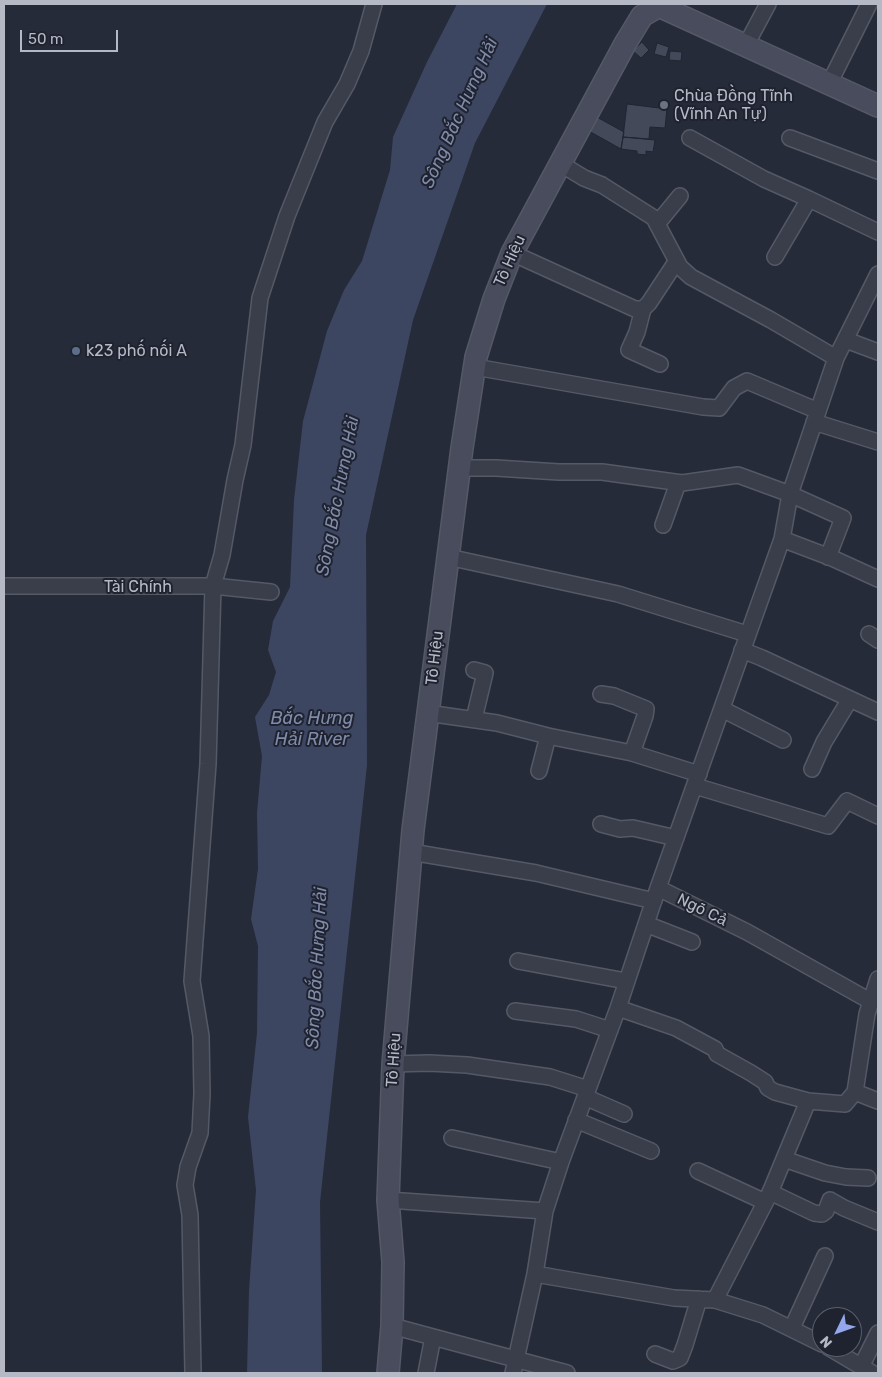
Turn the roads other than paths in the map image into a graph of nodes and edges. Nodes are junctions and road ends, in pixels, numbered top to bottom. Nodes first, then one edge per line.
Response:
1 (374, 4) edge
2 (768, 4) edge
3 (870, 4) edge
4 (666, 5) edge
5 (745, 47) junction
6 (828, 84) junction
7 (878, 106) edge
8 (690, 138) dead end
9 (790, 138) dead end
10 (561, 164) junction
11 (878, 171) edge
12 (680, 196) dead end
13 (809, 199) junction
14 (657, 224) junction
15 (878, 232) edge
16 (512, 253) junction
17 (775, 257) dead end
18 (676, 262) junction
19 (878, 274) edge
20 (643, 309) junction
21 (846, 340) junction
22 (878, 352) edge
23 (836, 358) junction
24 (660, 364) dead end
25 (475, 367) junction
26 (816, 416) junction
27 (878, 442) edge
28 (460, 468) junction
29 (678, 483) junction
30 (790, 494) junction
31 (663, 525) dead end
32 (782, 540) junction
33 (448, 557) junction
34 (828, 557) junction
35 (878, 578) edge
36 (4, 586) edge
37 (213, 586) junction
38 (271, 592) dead end
39 (747, 634) junction
40 (742, 650) junction
41 (474, 670) dead end
42 (601, 694) dead end
43 (850, 699) junction
44 (722, 709) junction
45 (878, 712) edge
46 (427, 713) junction
47 (474, 719) junction
48 (548, 736) junction
49 (783, 740) dead end
50 (632, 753) junction
51 (812, 769) dead end
52 (539, 771) dead end
53 (697, 780) junction
54 (878, 816) edge
55 (601, 824) dead end
56 (676, 838) junction
57 (411, 852) junction
58 (656, 895) junction
59 (646, 924) junction
60 (692, 942) dead end
61 (518, 961) dead end
62 (878, 979) edge
63 (626, 981) junction
64 (870, 1001) junction
65 (618, 1008) junction
66 (515, 1011) dead end
67 (610, 1030) junction
68 (393, 1064) junction
69 (855, 1092) junction
70 (587, 1093) junction
71 (808, 1101) junction
72 (878, 1101) edge
73 (624, 1114) dead end
74 (576, 1120) junction
75 (452, 1138) dead end
76 (651, 1151) dead end
77 (784, 1159) junction
78 (561, 1162) junction
79 (698, 1171) dead end
80 (868, 1178) dead end
81 (768, 1197) junction
82 (388, 1200) junction
83 (545, 1211) junction
84 (878, 1222) edge
85 (825, 1256) dead end
86 (535, 1274) junction
87 (698, 1299) junction
88 (715, 1300) junction
89 (392, 1326) junction
90 (792, 1328) junction
91 (878, 1333) edge
92 (433, 1337) junction
93 (812, 1339) edge
94 (655, 1354) dead end
95 (845, 1357) edge
96 (514, 1367) edge
97 (867, 1370) edge
98 (192, 1373) edge
99 (388, 1373) edge
100 (426, 1373) edge
101 (567, 1373) edge

1 - 37 street
2 - 5 street
3 - 6 street
4 - 5 main road
4 - 10 main road, Tô Hiệu
5 - 6 main road
6 - 7 main road
8 - 13 street
9 - 11 street
10 - 14 street
10 - 16 main road, Tô Hiệu
12 - 14 street
13 - 15 street
13 - 17 street
14 - 18 street
16 - 20 street
16 - 25 main road, Tô Hiệu
18 - 20 street
18 - 23 street
19 - 21 street
20 - 24 street
21 - 22 street
21 - 23 street
23 - 26 street
25 - 26 street
25 - 28 main road, Tô Hiệu
26 - 27 street
26 - 30 street
28 - 29 street
28 - 33 main road, Tô Hiệu
29 - 30 street
29 - 31 street
30 - 32 street
30 - 34 street
32 - 34 street
32 - 39 street
33 - 39 street
33 - 46 main road, Tô Hiệu
34 - 35 street
36 - 37 street, Tài Chính
37 - 38 street, Tài Chính
37 - 98 street
39 - 40 street
40 - 43 street
40 - 44 street
41 - 47 street
42 - 50 street
43 - 45 street
43 - 51 street
44 - 49 street
44 - 53 street
46 - 47 street
46 - 57 main road, Tô Hiệu
47 - 48 street
48 - 50 street
48 - 52 street
50 - 53 street
53 - 54 street
53 - 56 street
55 - 56 street
56 - 58 street
57 - 58 street, Ngõ Cả
57 - 68 main road, Tô Hiệu
58 - 59 street
58 - 64 street, Ngõ Cả
59 - 60 street
59 - 63 street
61 - 63 street
62 - 64 street
63 - 65 street
64 - 69 street
65 - 67 street
65 - 71 street
66 - 67 street
67 - 70 street
68 - 70 street
68 - 82 main road, Tô Hiệu
69 - 71 street
69 - 72 street
70 - 73 street
70 - 74 street
71 - 77 street
74 - 76 street
74 - 78 street
75 - 78 street
77 - 80 street
77 - 81 street
78 - 83 street
79 - 81 street
81 - 84 street
81 - 88 street
82 - 83 street
82 - 89 main road, Tô Hiệu
83 - 86 street
85 - 90 street
86 - 87 street
86 - 96 street
87 - 88 street
87 - 94 street
88 - 90 street
89 - 92 street
89 - 99 main road, Tô Hiệu
90 - 93 street
91 - 97 street
92 - 96 street
92 - 100 street
95 - 97 street
96 - 101 street

